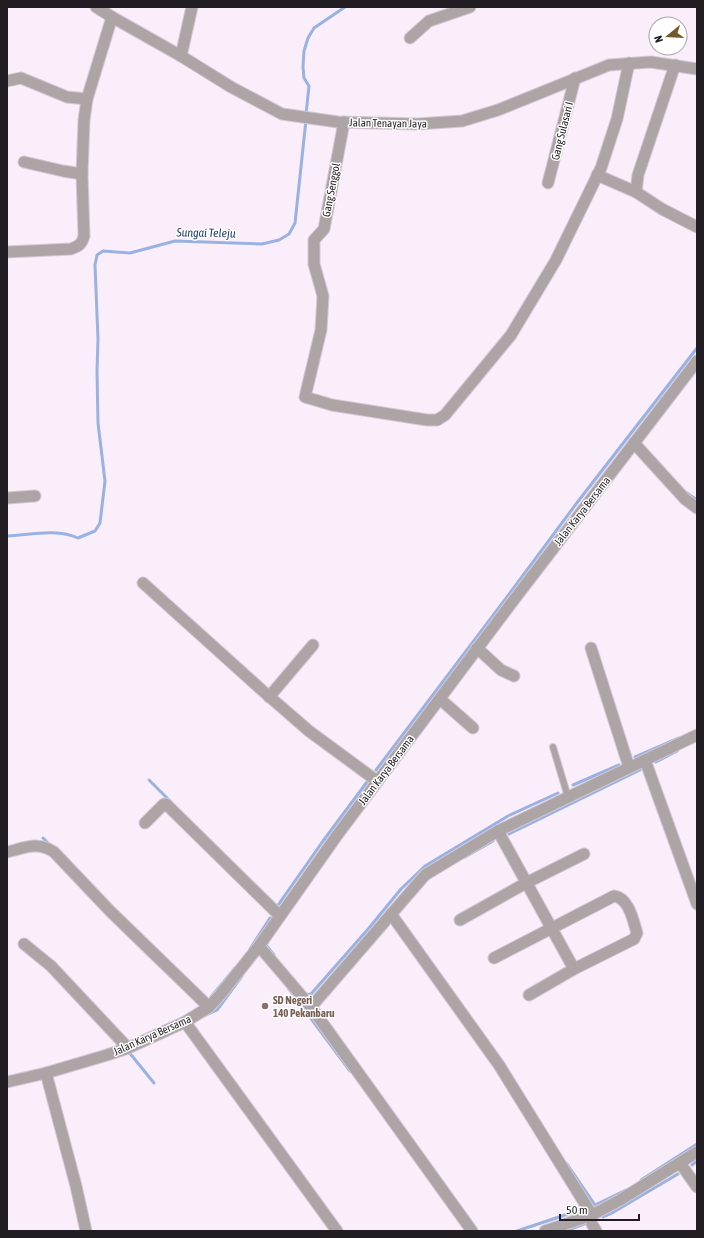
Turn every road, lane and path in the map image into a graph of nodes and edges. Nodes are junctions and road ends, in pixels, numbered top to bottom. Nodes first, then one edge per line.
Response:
1 (96, 7) edge
2 (192, 7) edge
3 (470, 7) edge
4 (112, 17) junction
5 (410, 38) dead end
6 (181, 56) junction
7 (629, 63) junction
8 (676, 65) junction
9 (697, 69) edge
10 (575, 78) junction
11 (7, 81) edge
12 (87, 99) junction
13 (341, 122) junction
14 (24, 162) dead end
15 (82, 174) junction
16 (597, 175) junction
17 (548, 183) dead end
18 (636, 192) junction
19 (697, 227) edge
20 (7, 252) edge
21 (697, 361) edge
22 (634, 443) junction
23 (35, 496) dead end
24 (7, 498) edge
25 (697, 508) edge
26 (143, 583) dead end
27 (313, 645) dead end
28 (477, 648) junction
29 (591, 648) dead end
30 (514, 676) dead end
31 (269, 697) junction
32 (440, 699) junction
33 (473, 728) dead end
34 (697, 735) edge
35 (553, 747) dead end
36 (645, 760) junction
37 (629, 767) junction
38 (378, 781) junction
39 (568, 797) junction
40 (145, 823) dead end
41 (498, 831) junction
42 (7, 852) edge
43 (584, 854) dead end
44 (526, 883) junction
45 (697, 904) edge
46 (391, 914) junction
47 (280, 916) junction
48 (460, 920) dead end
49 (551, 928) junction
50 (24, 944) dead end
51 (259, 946) junction
52 (494, 958) dead end
53 (574, 969) junction
54 (528, 995) dead end
55 (209, 1007) junction
56 (311, 1007) junction
57 (185, 1022) junction
58 (128, 1048) junction
59 (46, 1073) junction
60 (7, 1082) edge
61 (697, 1152) edge
62 (680, 1163) junction
63 (697, 1187) edge
64 (593, 1223) edge
65 (86, 1231) edge
66 (337, 1231) edge
67 (472, 1231) edge
68 (545, 1231) edge

1 - 4 street, Jalan Tenayan Jaya
2 - 6 street
3 - 5 street
4 - 6 street, Jalan Tenayan Jaya
4 - 12 street
6 - 13 street, Jalan Tenayan Jaya
7 - 8 street, Jalan Tenayan Jaya
7 - 10 street, Jalan Tenayan Jaya
7 - 16 street
8 - 9 street, Jalan Tenayan Jaya
8 - 18 street
10 - 13 street, Jalan Tenayan Jaya
10 - 17 street, Gang Sulasari I
11 - 12 street
12 - 15 street
13 - 16 street, Gang Senggol
14 - 15 street
15 - 20 street
16 - 18 street
18 - 19 street
21 - 22 street, Jalan Karya Bersama
22 - 25 street
22 - 28 street, Jalan Karya Bersama
23 - 24 street
26 - 31 street
27 - 31 street
28 - 30 street
28 - 32 street, Jalan Karya Bersama
29 - 37 street
31 - 38 street
32 - 33 street
32 - 38 street, Jalan Karya Bersama
34 - 36 street
35 - 39 lane
36 - 37 street
36 - 45 street
37 - 39 street
38 - 47 street, Jalan Karya Bersama
39 - 41 street
40 - 47 street
41 - 44 street
41 - 46 street
42 - 55 street
43 - 44 street
44 - 48 street
44 - 49 street
46 - 56 street
46 - 64 street
47 - 51 street, Jalan Karya Bersama
49 - 52 street
49 - 53 street
49 - 53 street
50 - 58 street
51 - 55 street, Jalan Karya Bersama
51 - 56 street
53 - 54 street
55 - 57 street, Jalan Karya Bersama
56 - 67 street
57 - 58 street, Jalan Karya Bersama
57 - 66 street
58 - 59 street, Jalan Karya Bersama
59 - 60 street, Jalan Karya Bersama
59 - 65 street
61 - 62 street
62 - 63 street
62 - 64 street
64 - 68 street

